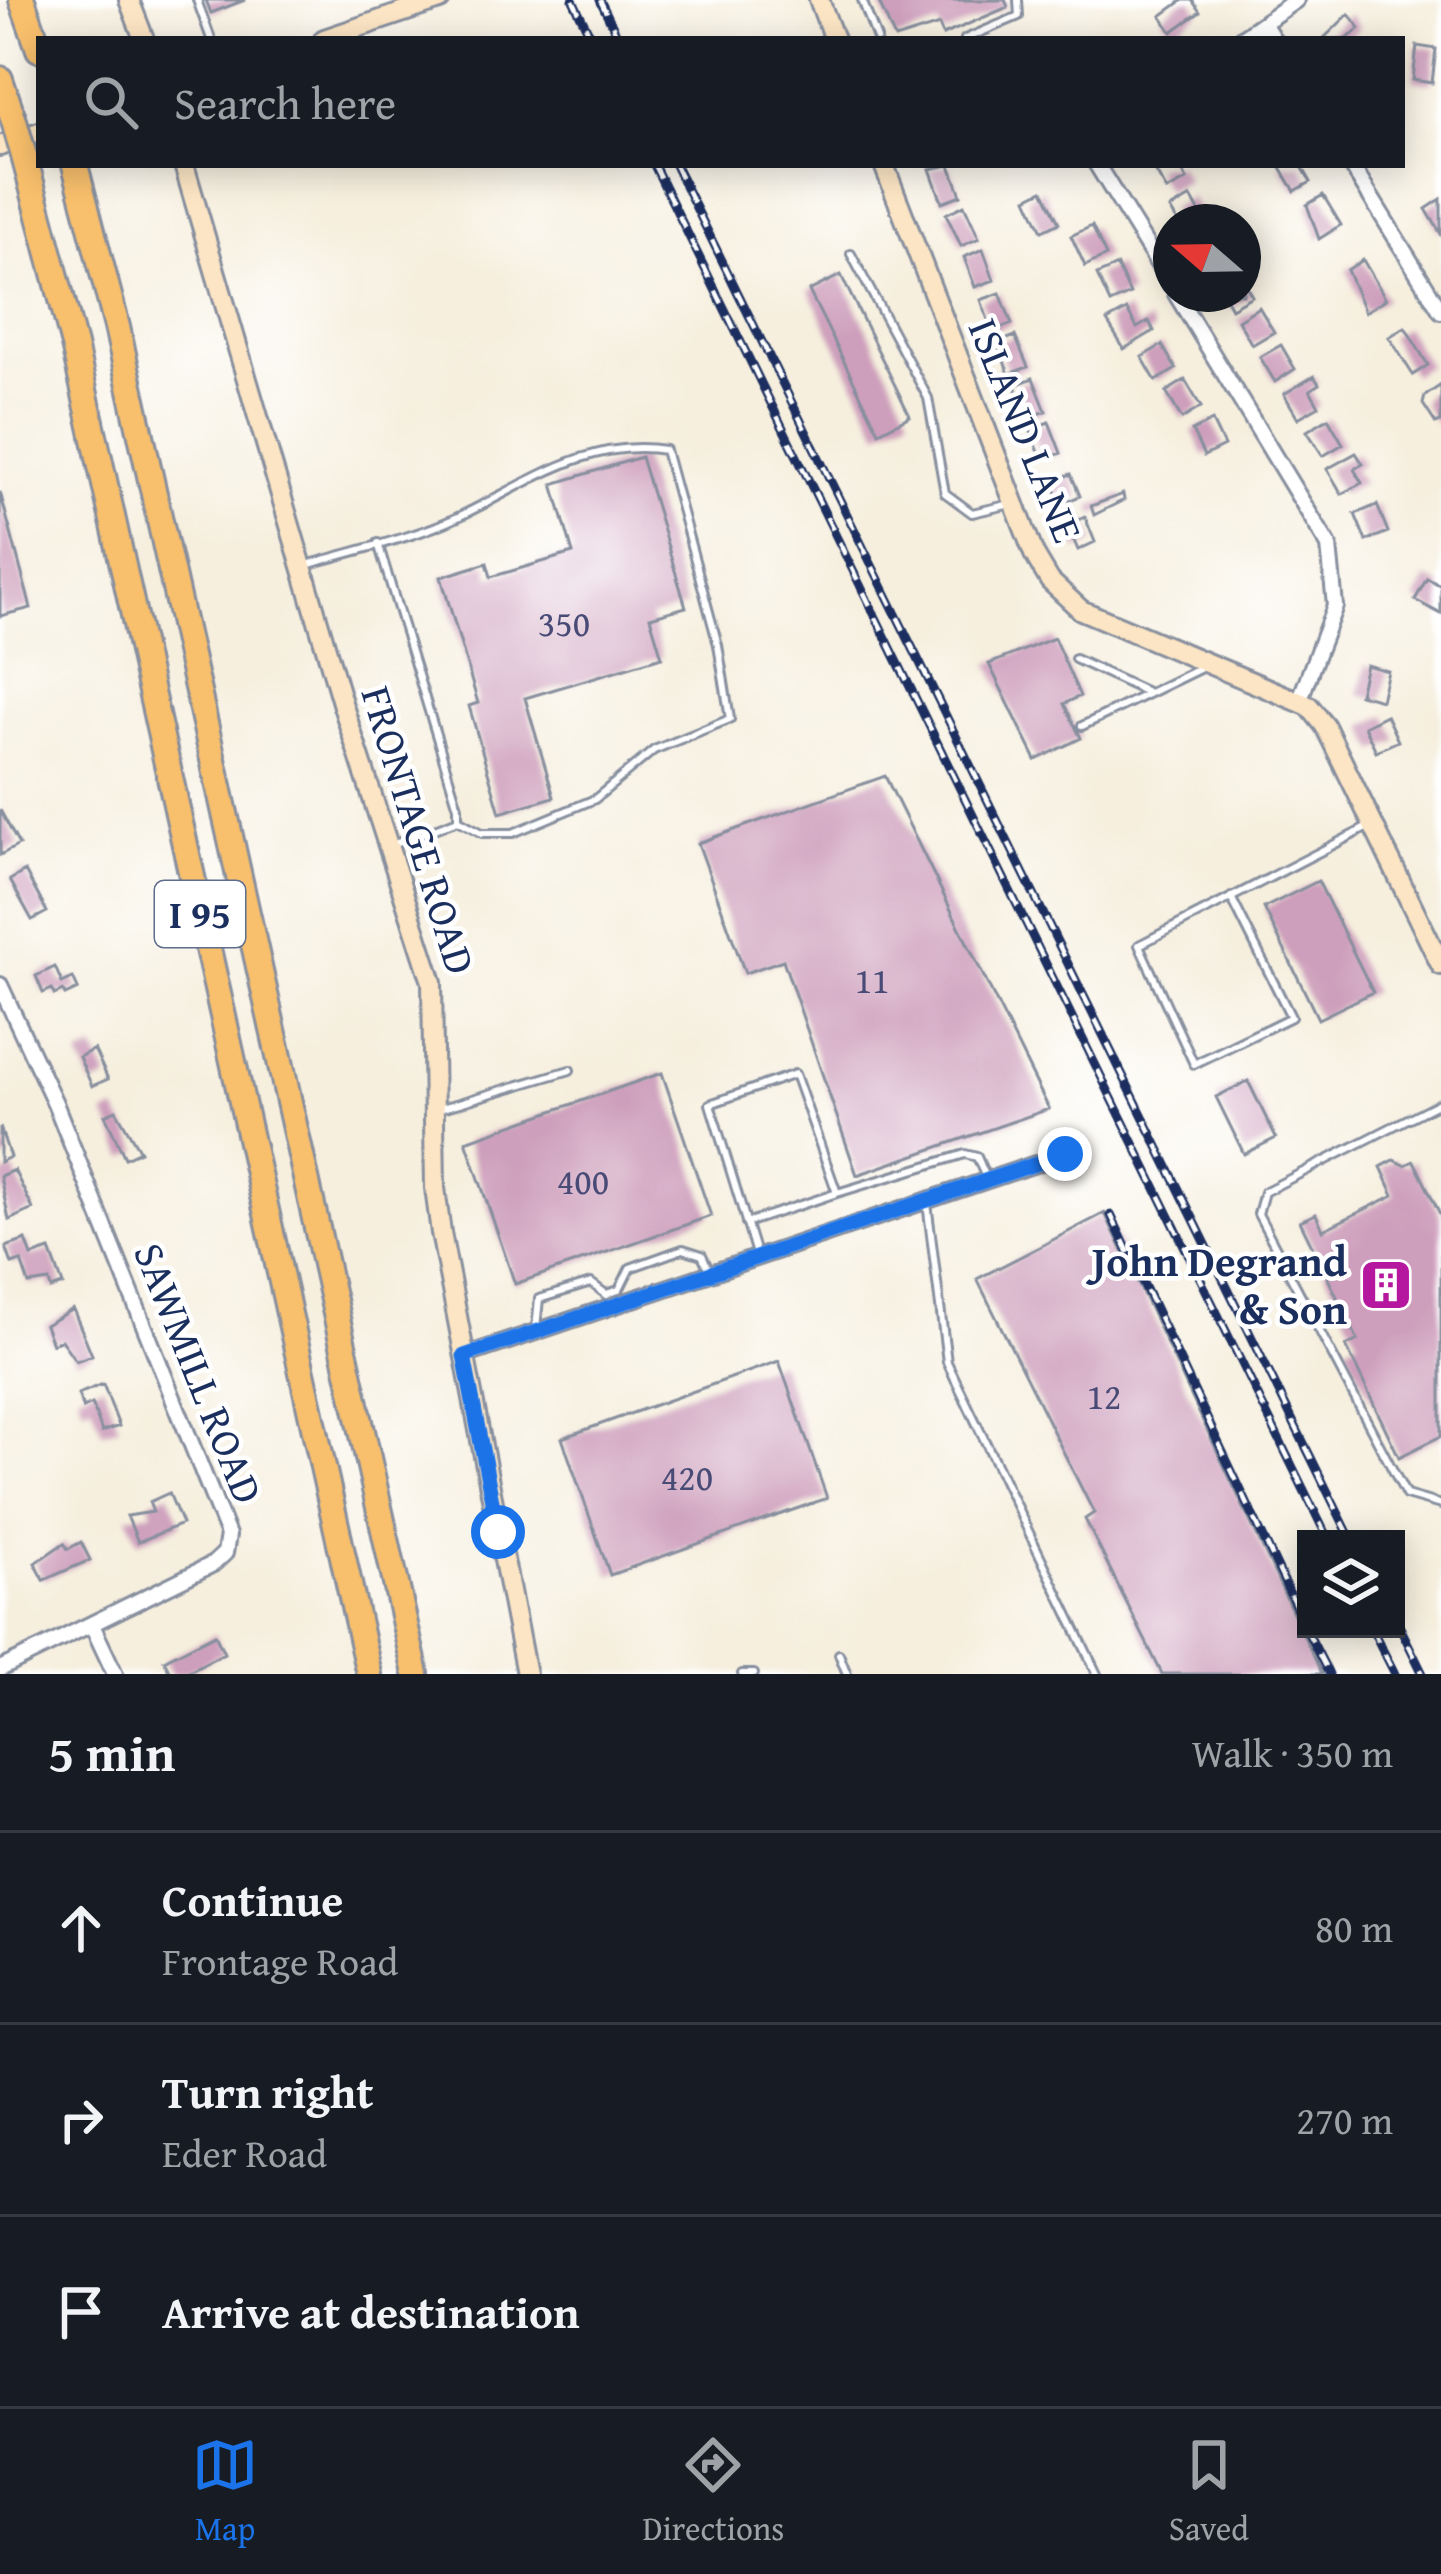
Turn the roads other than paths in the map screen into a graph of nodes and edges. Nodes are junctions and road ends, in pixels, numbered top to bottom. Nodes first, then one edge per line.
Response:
1 (22, 0) edge
2 (129, 0) edge
3 (196, 0) edge
4 (440, 0) edge
5 (819, 0) edge
6 (862, 0) edge
7 (1018, 0) edge
8 (1296, 0) edge
9 (1263, 23) junction
10 (143, 36) edge
11 (210, 36) edge
12 (333, 36) edge
13 (833, 36) edge
14 (876, 36) edge
15 (972, 36) edge
16 (1244, 36) edge
17 (1271, 36) edge
18 (36, 40) edge
19 (0, 79) edge
20 (36, 133) edge
21 (0, 146) edge
22 (76, 168) edge
23 (185, 168) edge
24 (885, 168) edge
25 (1098, 168) edge
26 (1353, 168) edge
27 (851, 254) dead end
28 (1153, 256) edge
29 (1440, 306) edge
30 (1187, 312) edge
31 (1014, 503) junction
32 (378, 543) junction
33 (303, 566) junction
34 (1075, 659) dead end
35 (1209, 664) junction
36 (1149, 692) junction
37 (1300, 699) junction
38 (1082, 726) dead end
39 (458, 820) junction
40 (1372, 824) junction
41 (388, 847) junction
42 (1231, 897) junction
43 (1441, 965) edge
44 (0, 985) edge
45 (570, 1070) dead end
46 (1441, 1102) edge
47 (436, 1109) junction
48 (1065, 1154) dead end
49 (987, 1180) junction
50 (837, 1193) junction
51 (926, 1201) junction
52 (746, 1223) junction
53 (757, 1258) junction
54 (710, 1274) junction
55 (610, 1300) junction
56 (537, 1332) junction
57 (464, 1356) junction
58 (1441, 1505) edge
59 (92, 1624) junction
60 (839, 1654) dead end
61 (0, 1669) edge
62 (115, 1674) edge
63 (370, 1674) edge
64 (416, 1674) edge
65 (526, 1674) edge
66 (742, 1674) edge
67 (754, 1674) edge
68 (848, 1674) edge
69 (1096, 1674) edge

1 - 18 highway
2 - 10 street
3 - 11 lane
4 - 12 street
5 - 13 street
6 - 14 lane
7 - 15 lane
8 - 9 street
9 - 16 street
9 - 17 street
19 - 63 highway, I 95, bridge
20 - 21 street
22 - 64 highway, I 95
23 - 33 street, FRONTAGE ROAD
24 - 31 street, ISLAND LANE
25 - 28 street
26 - 29 street
27 - 31 lane
30 - 37 street
31 - 35 street, ISLAND LANE
32 - 33 lane
32 - 39 lane
32 - 39 lane
33 - 41 street, FRONTAGE ROAD
34 - 36 lane
35 - 36 lane
35 - 37 street, ISLAND LANE
36 - 38 lane
37 - 40 street
39 - 41 lane
40 - 42 lane
40 - 43 street
41 - 47 street, FRONTAGE ROAD
42 - 42 lane
44 - 59 street, SAWMILL ROAD
45 - 47 lane
46 - 58 lane
47 - 57 street, FRONTAGE ROAD
48 - 49 street
49 - 50 lane
49 - 51 street
50 - 52 lane
50 - 52 lane
51 - 53 street
51 - 69 lane
52 - 53 lane
53 - 54 street
54 - 55 street
54 - 55 lane
55 - 56 street
55 - 56 lane
56 - 57 street
57 - 65 street, FRONTAGE ROAD
59 - 61 street, SAWMILL ROAD
59 - 62 street
60 - 68 lane
66 - 67 lane

